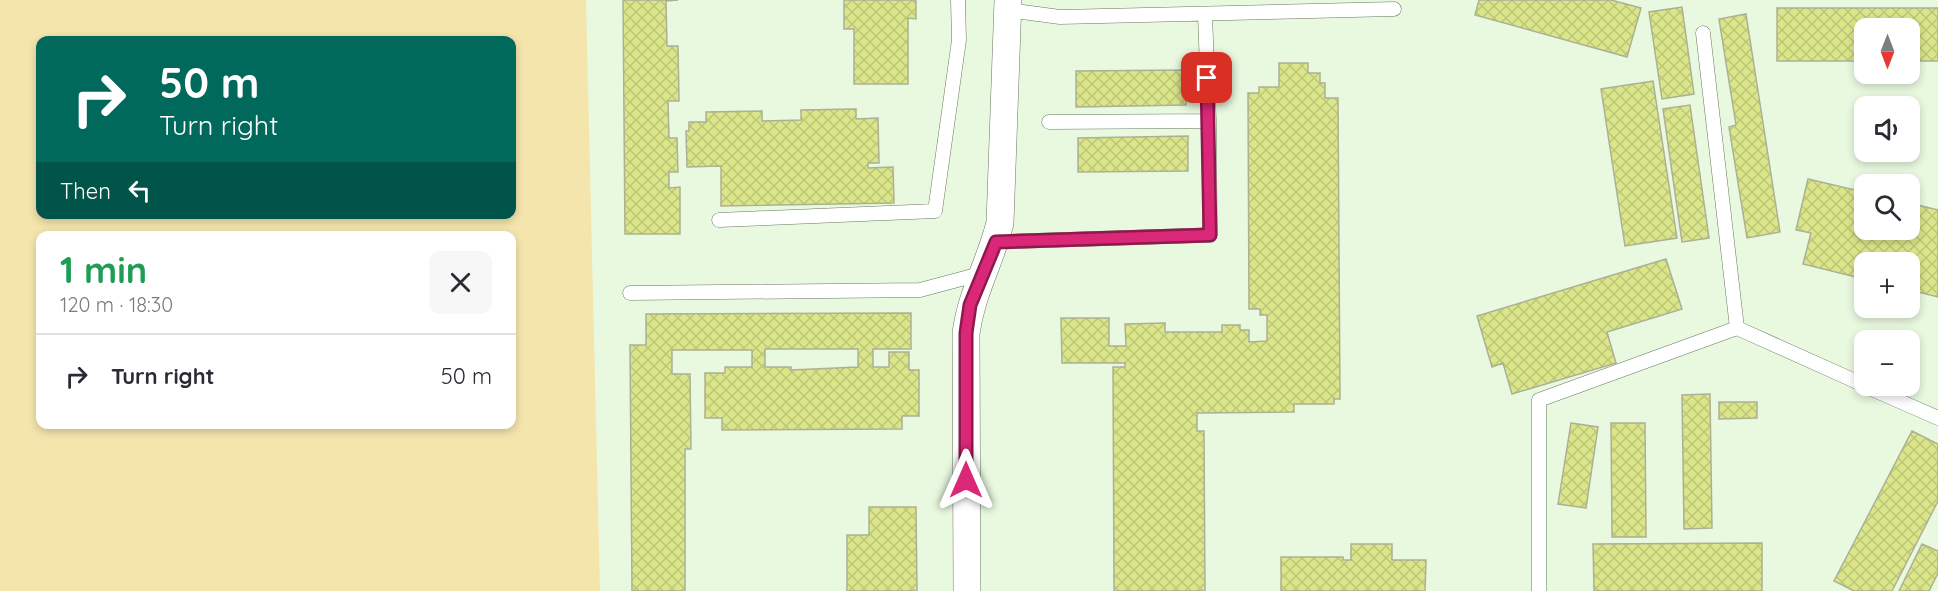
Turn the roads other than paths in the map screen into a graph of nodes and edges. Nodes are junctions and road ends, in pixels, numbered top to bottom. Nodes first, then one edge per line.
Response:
1 (958, 0) edge
2 (1008, 5) edge
3 (1394, 9) dead end
4 (1205, 14) junction
5 (1703, 33) dead end
6 (1209, 121) junction
7 (1049, 122) dead end
8 (718, 220) dead end
9 (996, 242) junction
10 (980, 274) junction
11 (630, 293) dead end
12 (1737, 328) junction
13 (1854, 380) edge
14 (1889, 396) edge
15 (1938, 418) edge
16 (967, 591) edge
17 (1539, 591) edge

1 - 8 lane
2 - 4 lane
2 - 9 street
3 - 4 lane
4 - 6 lane
5 - 12 lane
6 - 7 lane
6 - 9 lane
9 - 10 street
10 - 11 lane
10 - 16 street
12 - 13 lane
12 - 17 lane
14 - 15 lane

